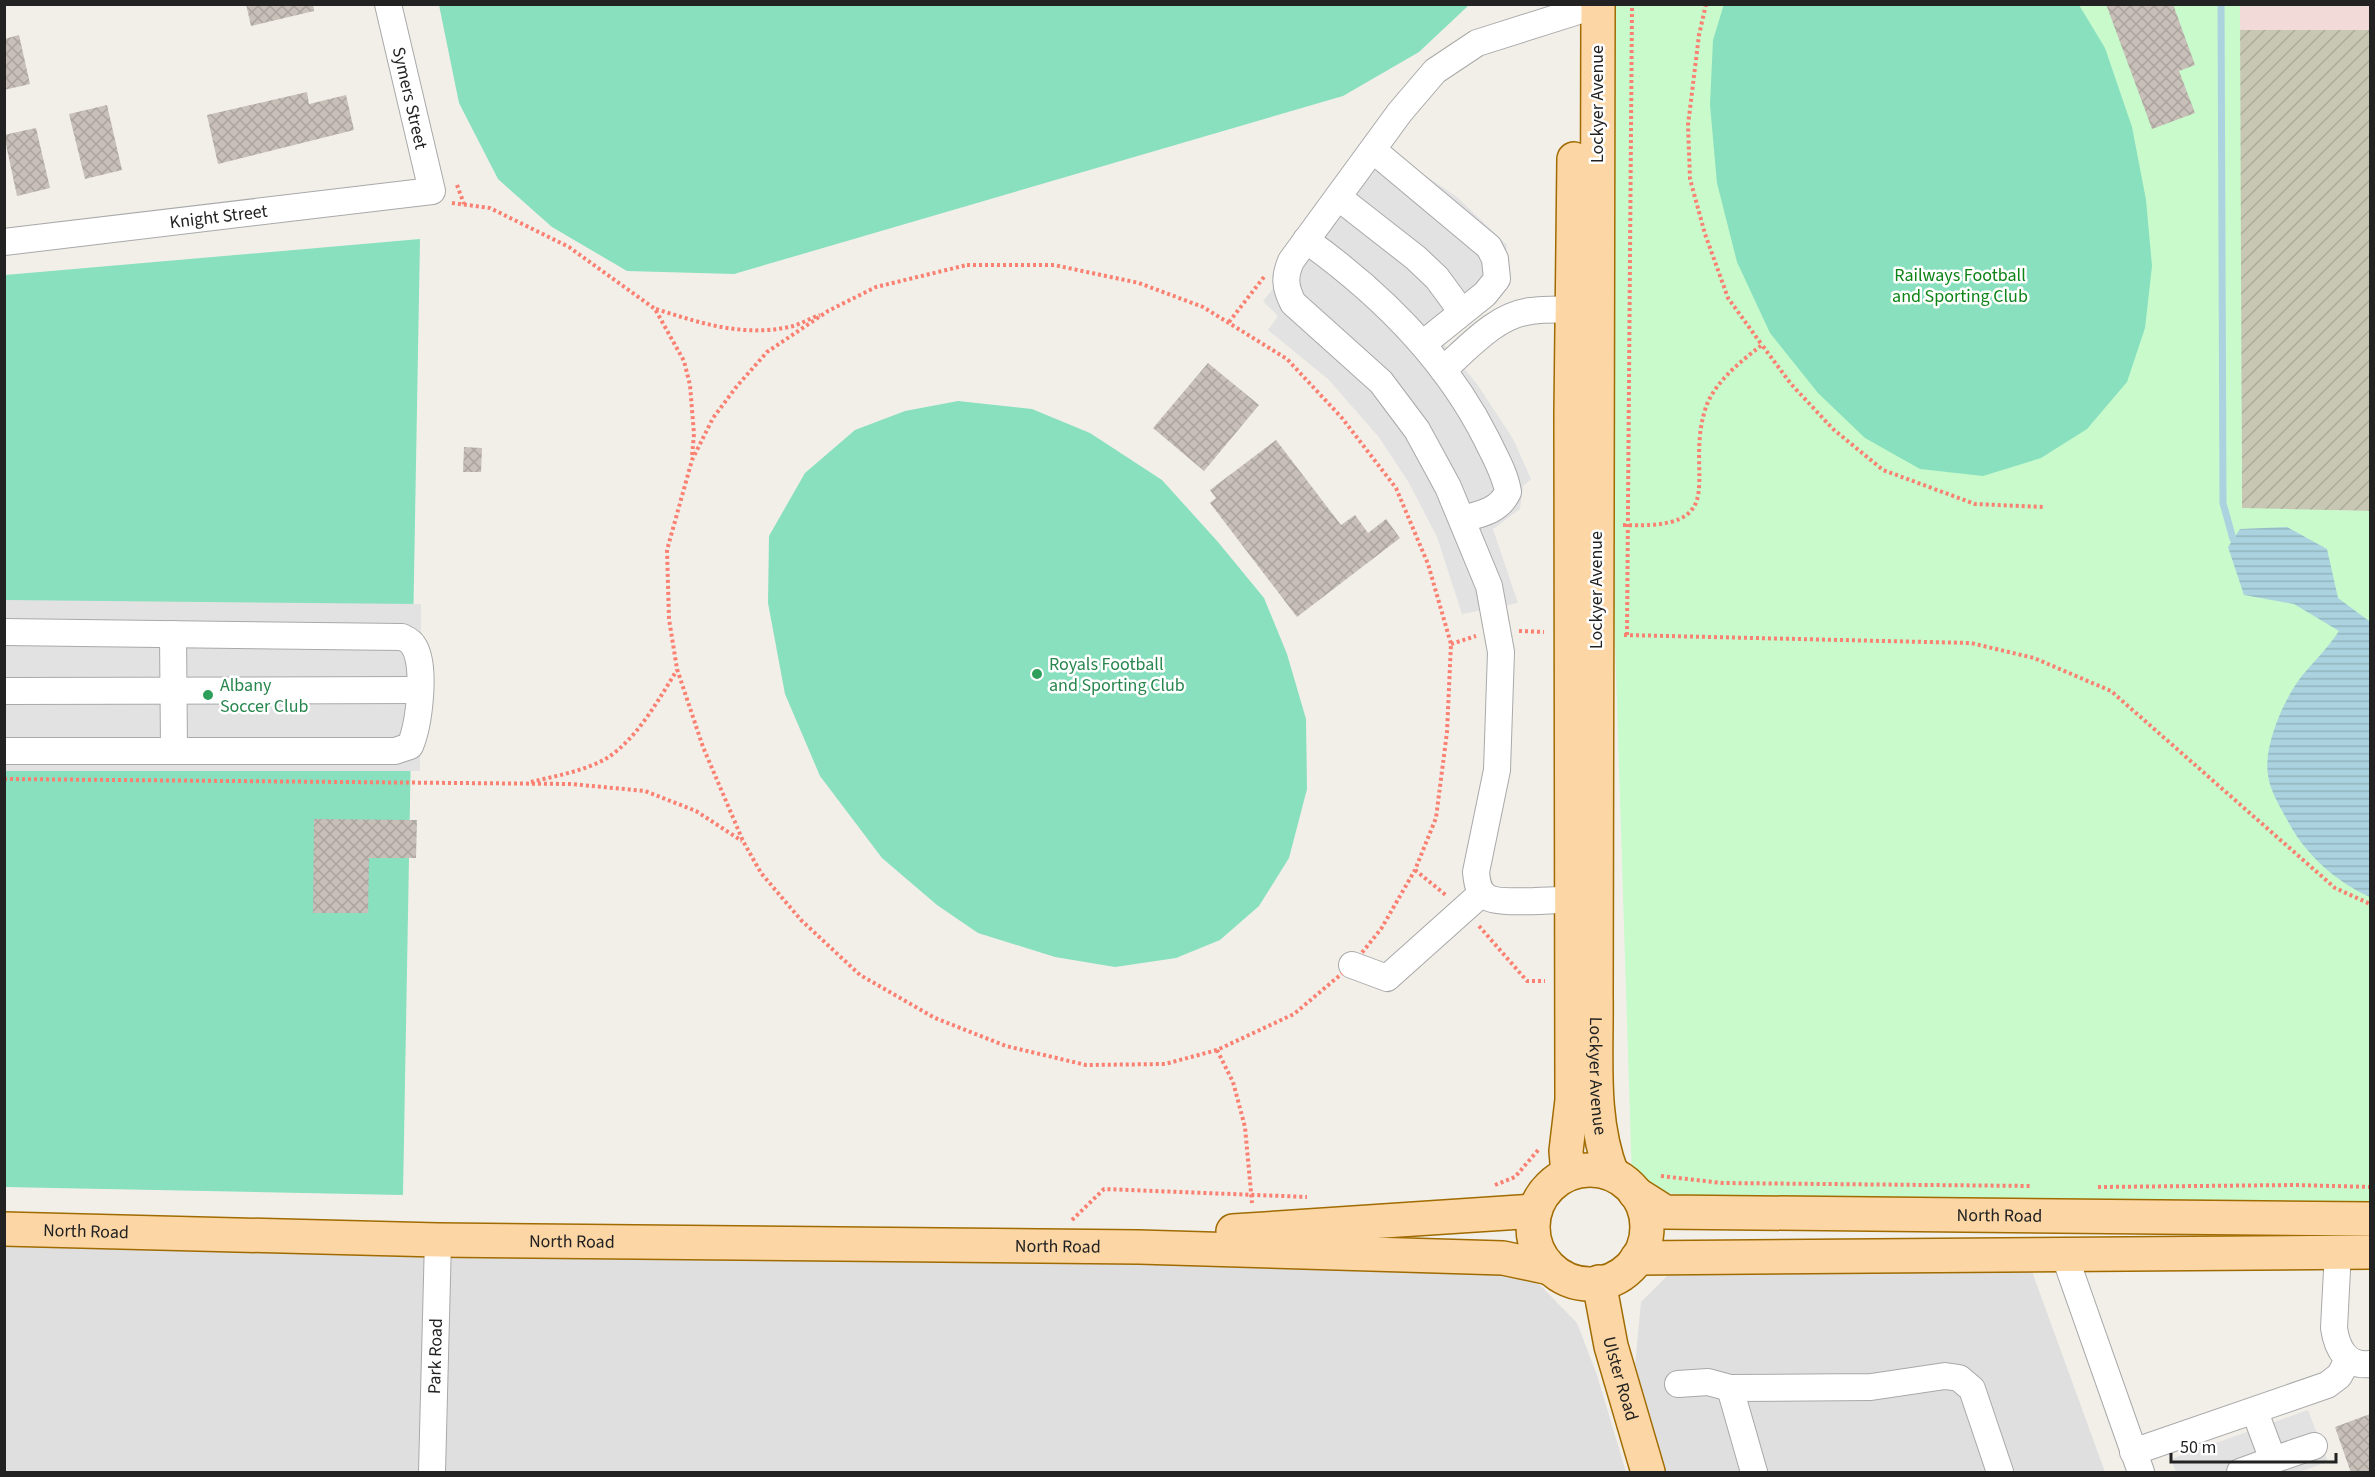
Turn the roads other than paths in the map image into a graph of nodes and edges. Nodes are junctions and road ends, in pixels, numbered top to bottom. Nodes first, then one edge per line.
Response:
1 (388, 4) edge
2 (1583, 7) edge
3 (1373, 150) junction
4 (432, 191) joint
5 (1338, 197) junction
6 (1306, 240) junction
7 (4, 242) edge
8 (1462, 312) junction
9 (1584, 319) junction
10 (1424, 343) junction
11 (1449, 377) junction
12 (1462, 519) junction
13 (4, 632) edge
14 (173, 634) junction
15 (1598, 634) junction
16 (173, 690) junction
17 (419, 690) junction
18 (4, 691) edge
19 (174, 749) junction
20 (4, 751) edge
21 (1583, 898) junction
22 (1473, 901) junction
23 (1352, 965) road end
24 (1567, 1162) junction
25 (1635, 1181) junction
26 (1535, 1211) junction
27 (2370, 1219) edge
28 (4, 1229) edge
29 (438, 1240) junction
30 (1139, 1247) junction
31 (2338, 1251) junction
32 (2370, 1252) edge
33 (2064, 1254) junction
34 (1637, 1258) junction
35 (1550, 1268) junction
36 (1599, 1282) junction
37 (2359, 1362) edge
38 (1678, 1384) dead end
39 (1730, 1388) junction
40 (2254, 1412) junction
41 (2314, 1446) dead end
42 (2273, 1460) junction
43 (2137, 1462) edge
44 (432, 1473) edge
45 (1648, 1473) edge
46 (1754, 1473) edge
47 (2000, 1473) edge
48 (2240, 1473) edge

1 - 4 street, Symers Street
2 - 3 street
2 - 9 main road, Lockyer Avenue
3 - 5 street
3 - 8 street
4 - 7 street, Knight Street
5 - 6 street
5 - 8 street
6 - 10 street
6 - 12 street
8 - 10 street
9 - 11 street
9 - 15 main road, Lockyer Avenue
9 - 15 main road, Lockyer Avenue
10 - 11 street
11 - 12 street
12 - 22 street
13 - 14 street
14 - 16 street
14 - 17 street
15 - 21 main road, Lockyer Avenue
16 - 17 street
16 - 18 street
16 - 19 street
17 - 19 street
19 - 20 street
21 - 22 street
21 - 24 main road, Lockyer Avenue
21 - 25 main road, Lockyer Avenue
22 - 23 street
24 - 25 main road
24 - 26 main road
25 - 27 main road, North Road
25 - 34 main road
26 - 30 main road, North Road
26 - 35 main road
28 - 29 main road, North Road
29 - 30 main road, North Road
29 - 44 street, Park Road
30 - 35 main road, North Road
31 - 32 main road, North Road
31 - 33 main road, North Road
31 - 37 street
33 - 34 main road, North Road
33 - 43 street
34 - 36 main road
35 - 36 main road
36 - 45 main road, Ulster Road
37 - 40 street
38 - 39 street
39 - 46 street
39 - 47 street
40 - 42 street
40 - 43 street
41 - 42 street
42 - 48 street

